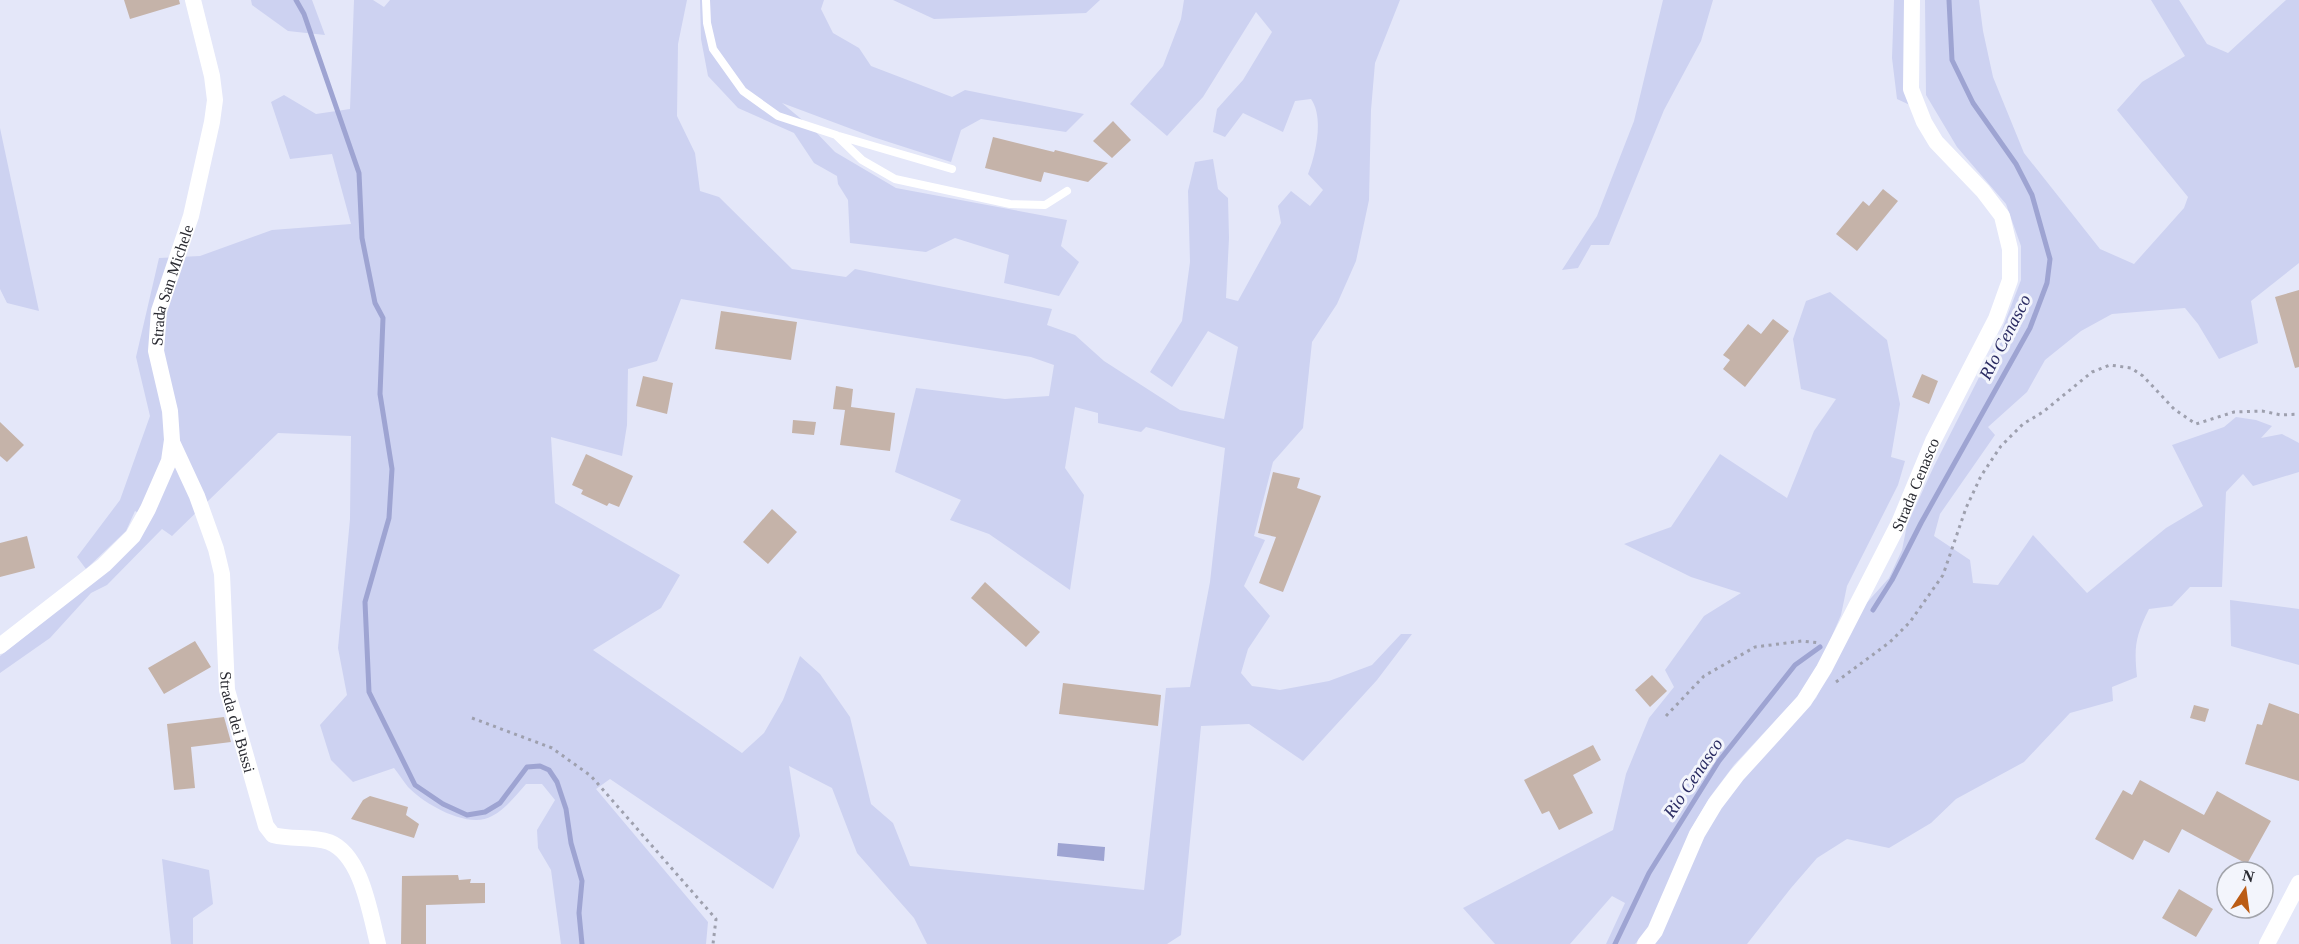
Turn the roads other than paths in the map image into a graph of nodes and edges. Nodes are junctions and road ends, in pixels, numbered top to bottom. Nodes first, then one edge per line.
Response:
1 (193, 0) edge
2 (706, 0) edge
3 (1912, 0) edge
4 (836, 135) junction
5 (952, 169) dead end
6 (1067, 191) dead end
7 (172, 441) junction
8 (0, 646) edge
9 (2299, 883) edge
10 (378, 944) edge
11 (1645, 944) edge
12 (2267, 944) edge

1 - 7 street, Strada San Michele
2 - 4 lane
3 - 11 street, Strada Cenasco
4 - 5 lane
4 - 6 lane
7 - 8 street, Strada San Michele
7 - 10 street, Strada dei Bussi
9 - 12 street

